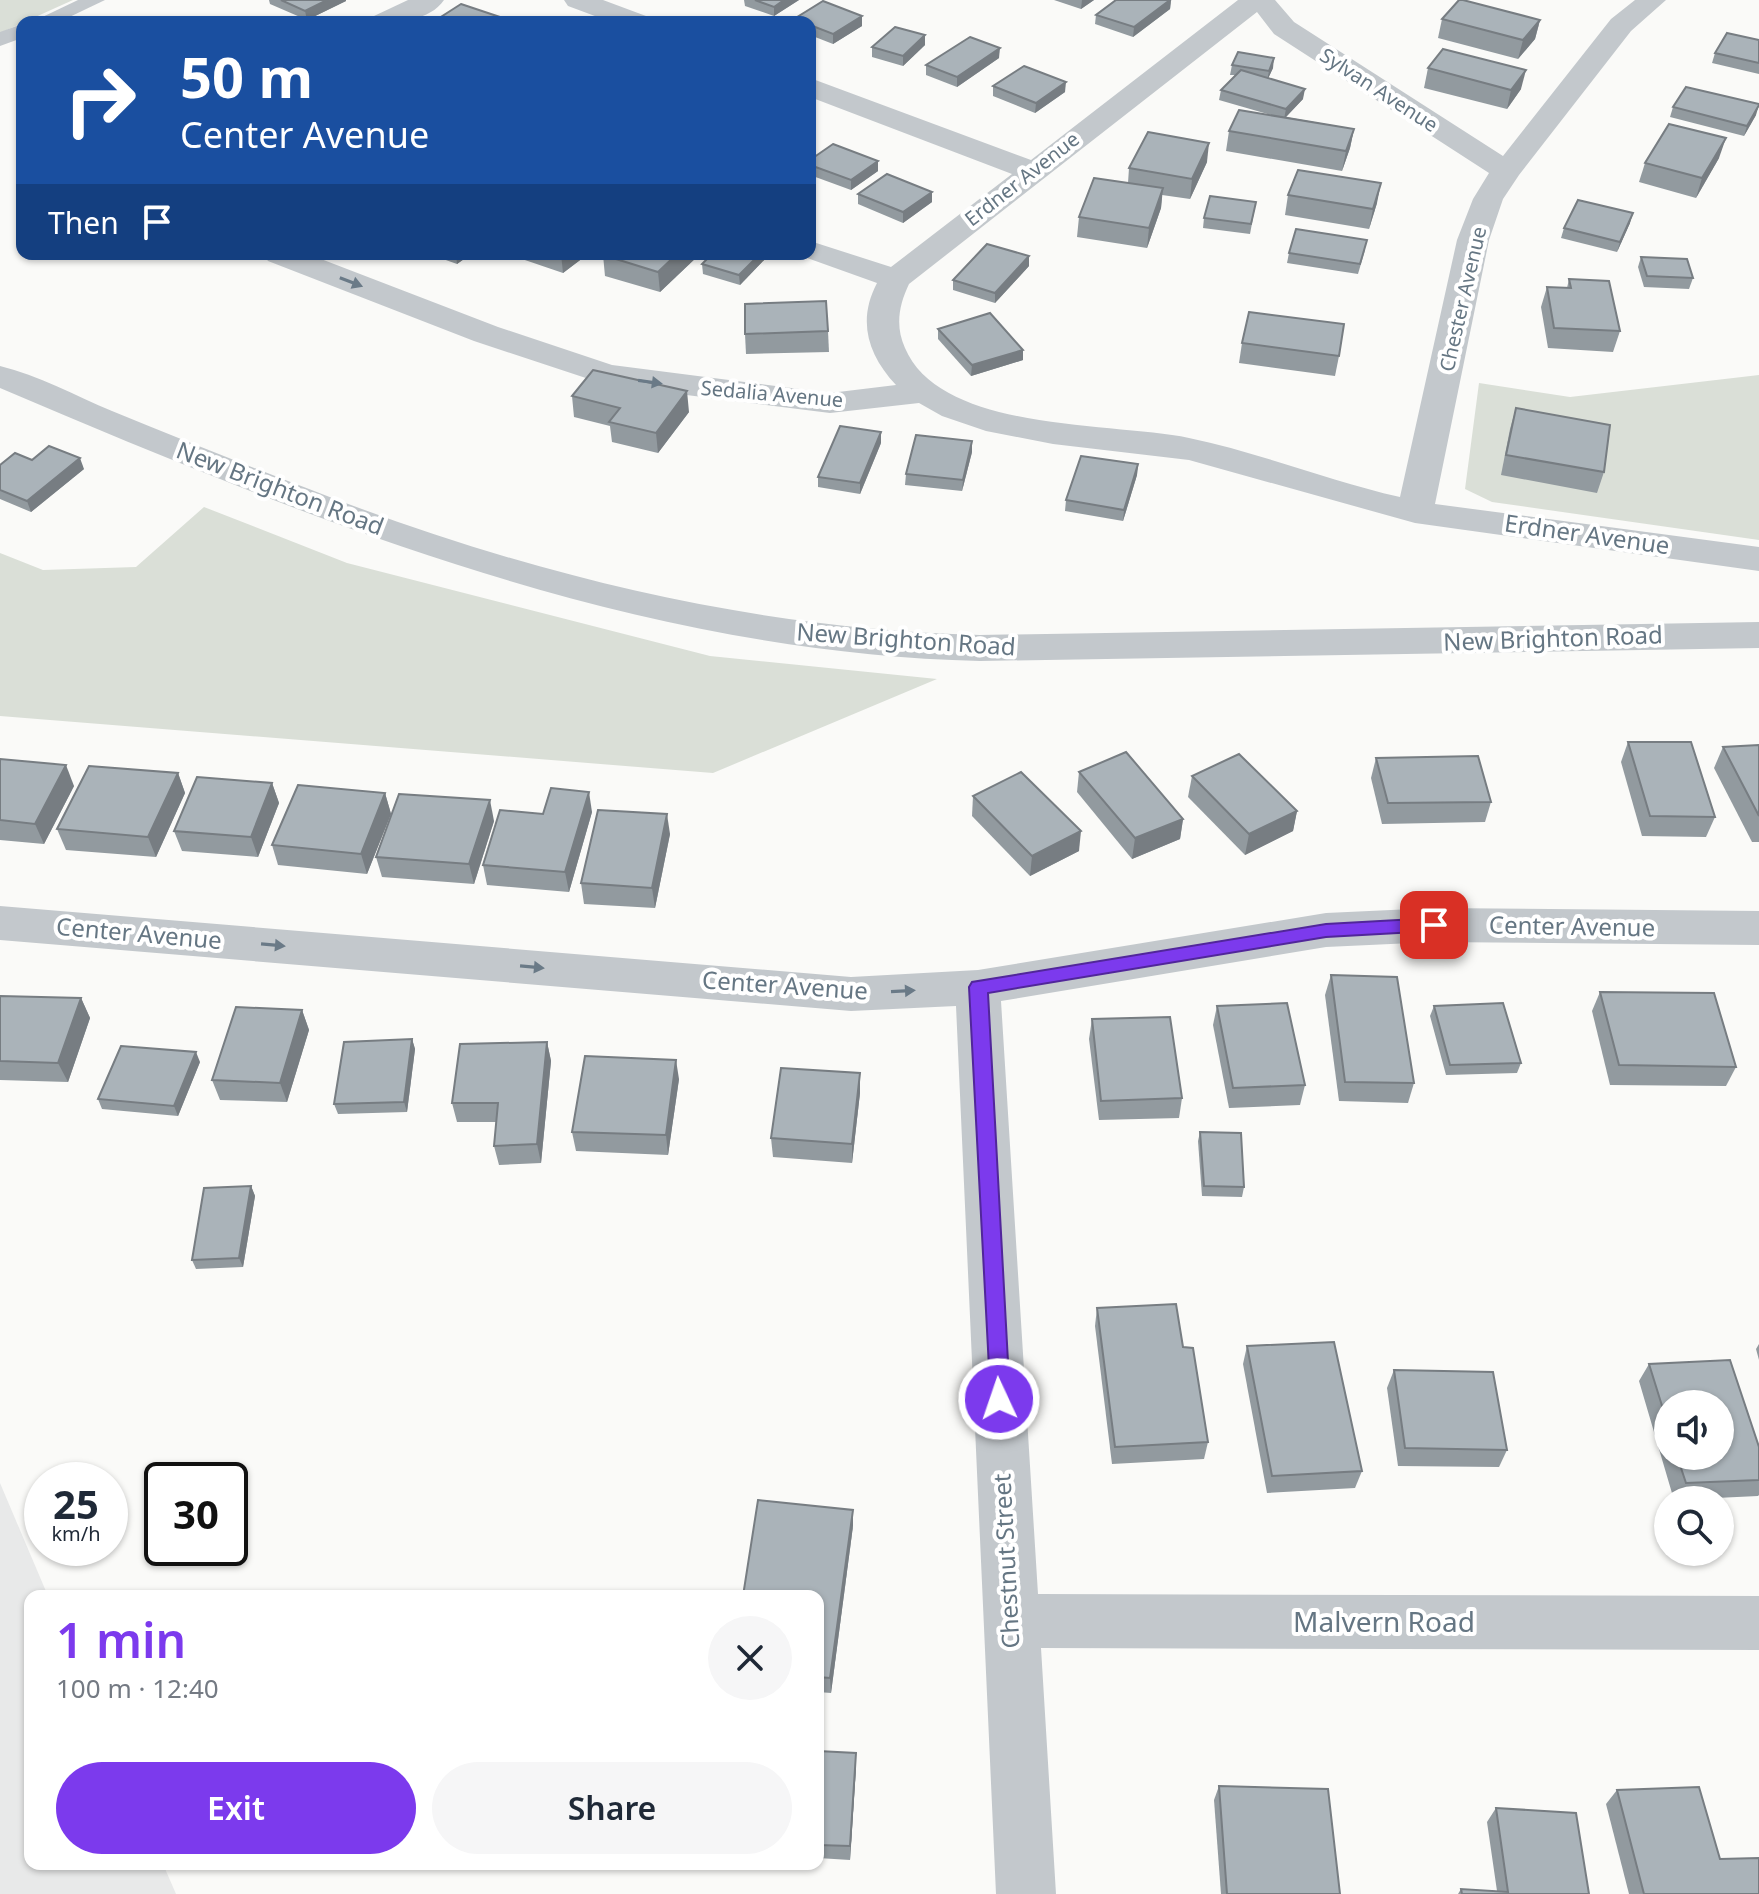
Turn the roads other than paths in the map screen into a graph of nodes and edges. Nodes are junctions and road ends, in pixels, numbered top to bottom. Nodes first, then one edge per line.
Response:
1 (95, 0) edge
2 (430, 0) edge
3 (578, 0) edge
4 (1258, 0) edge
5 (1652, 0) edge
6 (56, 16) edge
7 (397, 16) edge
8 (620, 16) edge
9 (816, 89) edge
10 (1033, 171) junction
11 (1506, 171) junction
12 (816, 253) edge
13 (295, 260) edge
14 (896, 279) junction
15 (0, 376) edge
16 (925, 392) junction
17 (1415, 512) junction
18 (1759, 559) edge
19 (1759, 635) edge
20 (0, 923) edge
21 (1759, 928) edge
22 (978, 987) junction
23 (1010, 1621) junction
24 (1759, 1623) edge
25 (1026, 1894) edge

1 - 6 lane
2 - 7 street
3 - 8 street
4 - 10 street, Erdner Avenue
4 - 11 street, Sylvan Avenue
5 - 11 street, Chester Avenue
9 - 10 street
10 - 14 street, Erdner Avenue
11 - 17 street, Chester Avenue
12 - 14 street
13 -> 16 street, Sedalia Avenue
14 - 16 street, Erdner Avenue
15 - 19 street, New Brighton Road
16 - 17 street
17 - 18 street, Erdner Avenue
20 -> 22 street, Center Avenue
21 - 22 street, Center Avenue
22 - 23 street, Chestnut Street
23 - 24 street, Malvern Road
23 - 25 street, Chestnut Street

